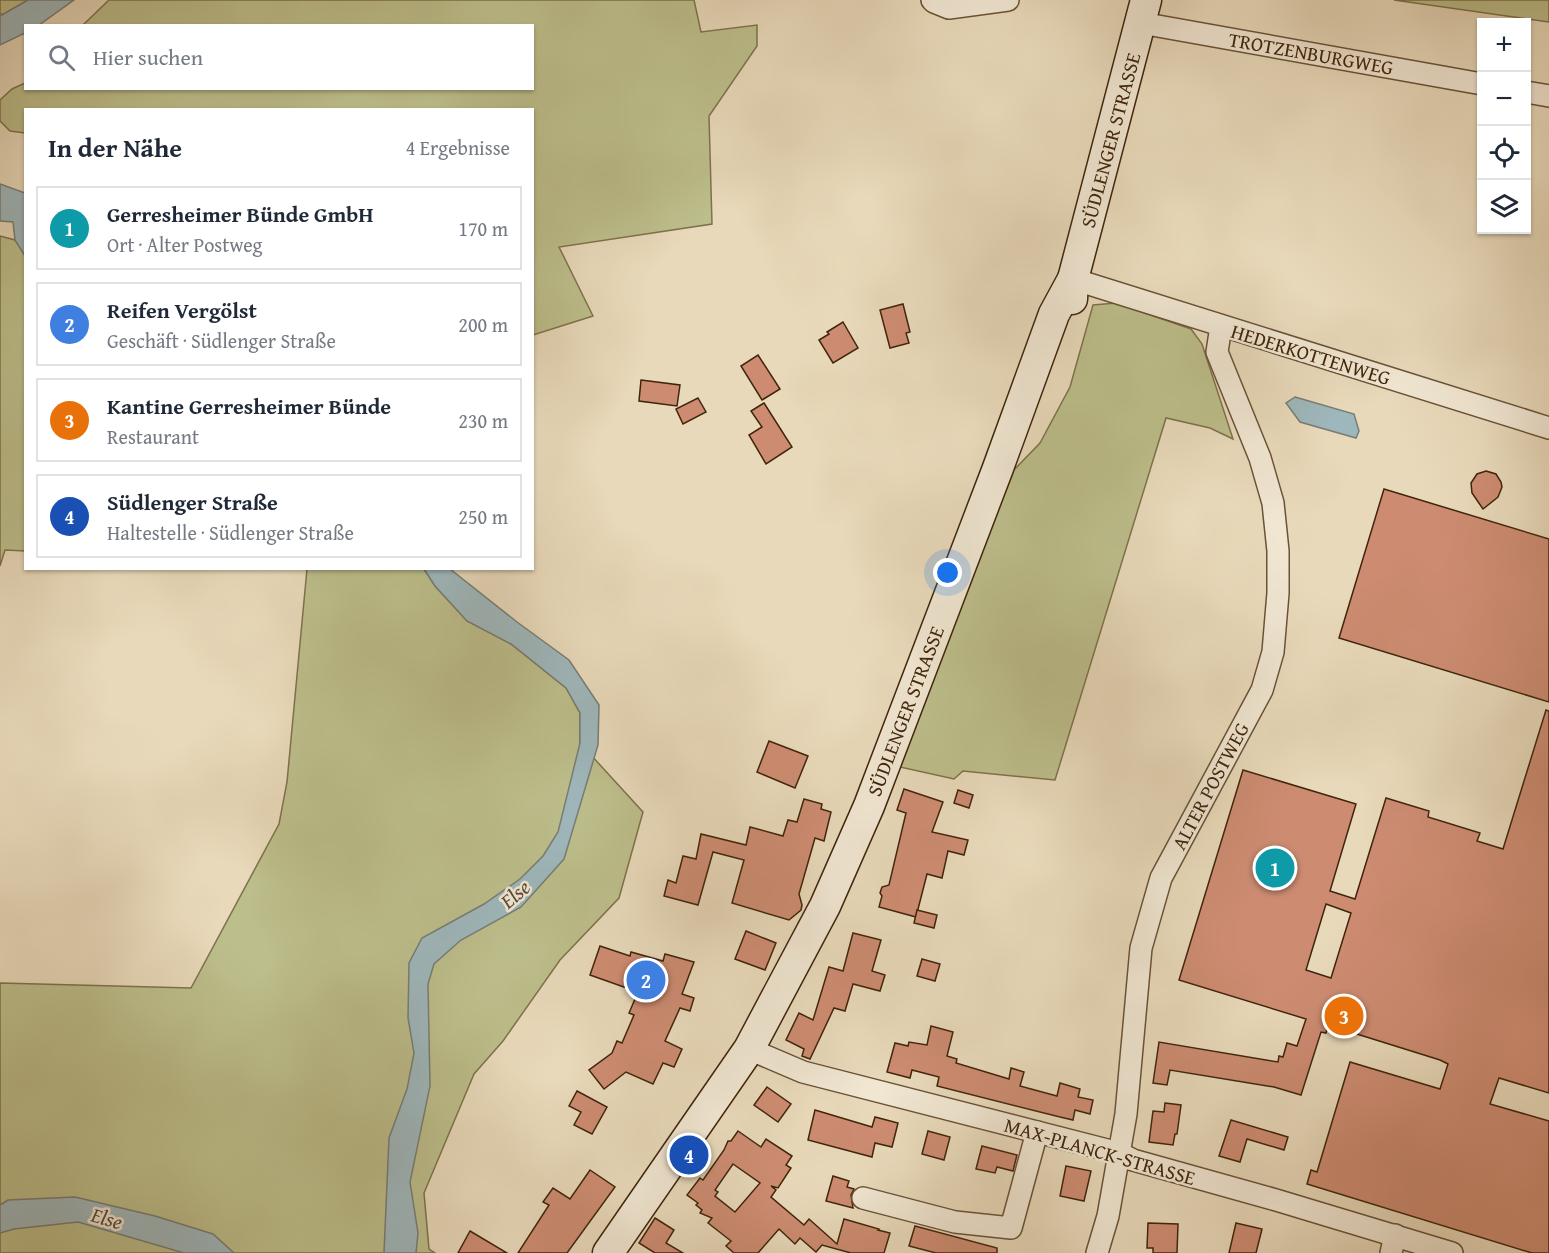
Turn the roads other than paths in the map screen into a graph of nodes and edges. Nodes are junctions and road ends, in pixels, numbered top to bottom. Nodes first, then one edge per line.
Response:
1 (1008, 0) edge
2 (941, 4) edge
3 (1144, 11) edge
4 (1477, 83) edge
5 (1531, 93) edge
6 (1549, 96) edge
7 (1074, 279) junction
8 (1221, 326) junction
9 (1549, 429) edge
10 (749, 1048) junction
11 (1037, 1132) junction
12 (1119, 1153) junction
13 (863, 1198) dead end
14 (1393, 1244) edge
15 (608, 1253) edge
16 (1097, 1253) edge
17 (1452, 1253) edge

1 - 2 street
3 - 4 street, TROTZENBURGWEG
3 - 7 main road, SÜDLENGER STRASSE
5 - 6 street
7 - 8 street, HEDERKOTTENWEG
7 - 10 main road, SÜDLENGER STRASSE
8 - 9 street, HEDERKOTTENWEG
8 - 12 street, ALTER POSTWEG
10 - 11 street, MAX-PLANCK-STRASSE
10 - 15 main road, SÜDLENGER STRASSE
11 - 12 street, MAX-PLANCK-STRASSE
11 - 13 street
12 - 14 street, MAX-PLANCK-STRASSE
12 - 16 street, ALTER POSTWEG
14 - 17 street, MAX-PLANCK-STRASSE

